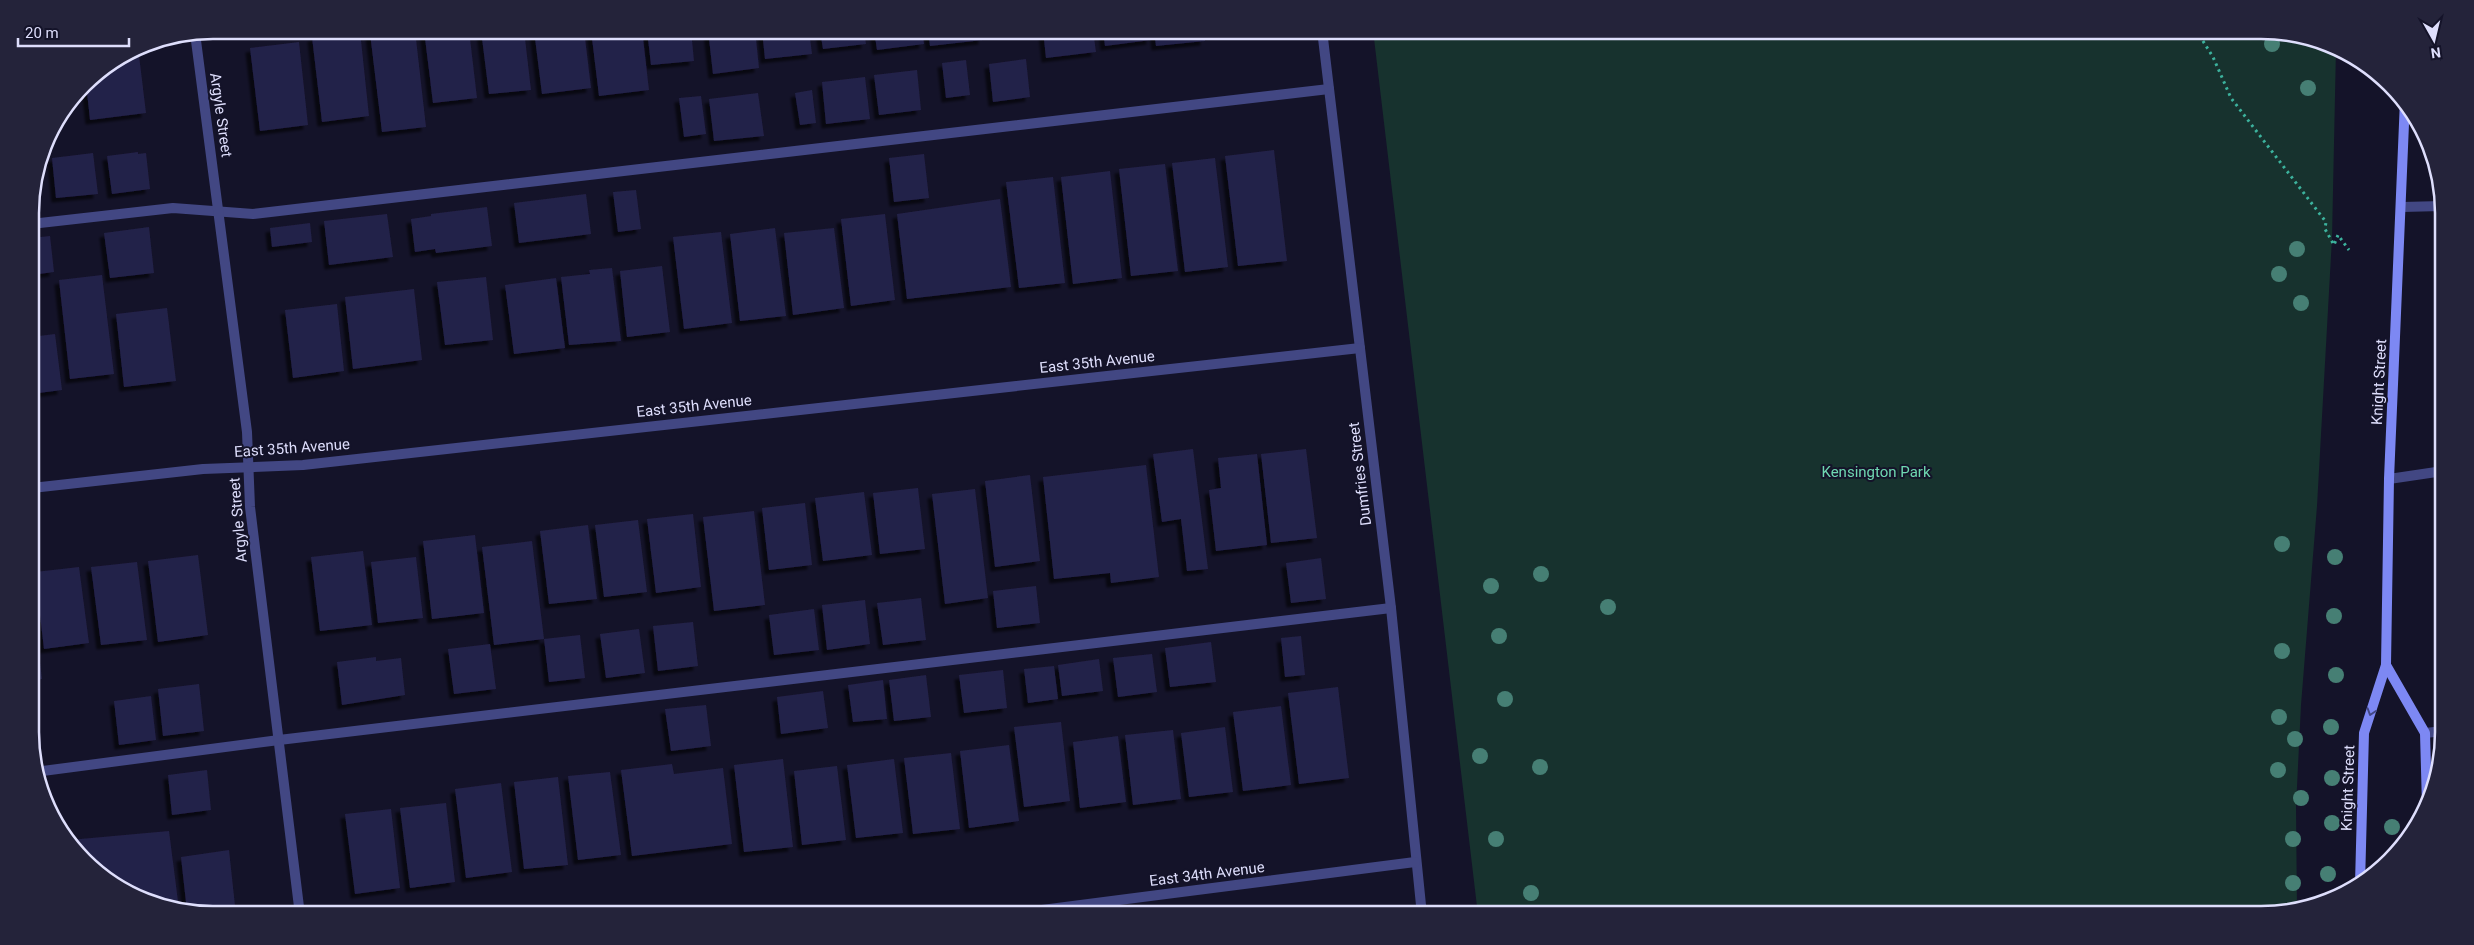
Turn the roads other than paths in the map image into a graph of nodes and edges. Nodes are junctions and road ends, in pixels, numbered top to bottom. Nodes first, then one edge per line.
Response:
1 (1323, 39) edge
2 (196, 40) edge
3 (1329, 89) junction
4 (2405, 115) edge
5 (2402, 206) junction
6 (2435, 206) edge
7 (219, 211) junction
8 (39, 223) edge
9 (1360, 348) junction
10 (248, 467) junction
11 (2435, 472) edge
12 (2389, 479) junction
13 (39, 487) edge
14 (1391, 608) junction
15 (2386, 665) junction
16 (2435, 732) edge
17 (2425, 733) junction
18 (279, 740) junction
19 (43, 771) edge
20 (2427, 787) edge
21 (1415, 862) junction
22 (2360, 875) edge
23 (299, 906) edge
24 (1073, 906) edge
25 (1421, 906) edge

1 - 3 street, Dumfries Street
2 - 7 street, Argyle Street
3 - 7 street
3 - 9 street, Dumfries Street
4 - 5 main road, Knight Street
5 - 6 street
5 - 12 main road, Knight Street
7 - 8 street
7 - 10 street, Argyle Street
9 - 10 street, East 35th Avenue
9 - 14 street, Dumfries Street
10 - 13 street, East 35th Avenue
10 - 18 street, Argyle Street
11 - 12 street
12 - 15 main road, Knight Street
14 - 18 street
14 - 21 street, Dumfries Street
15 - 17 main road
15 -> 22 main road, Knight Street
16 - 17 street
17 - 20 main road
18 - 19 street
18 - 23 street, Argyle Street
21 - 24 street, East 34th Avenue
21 - 25 street, Dumfries Street

